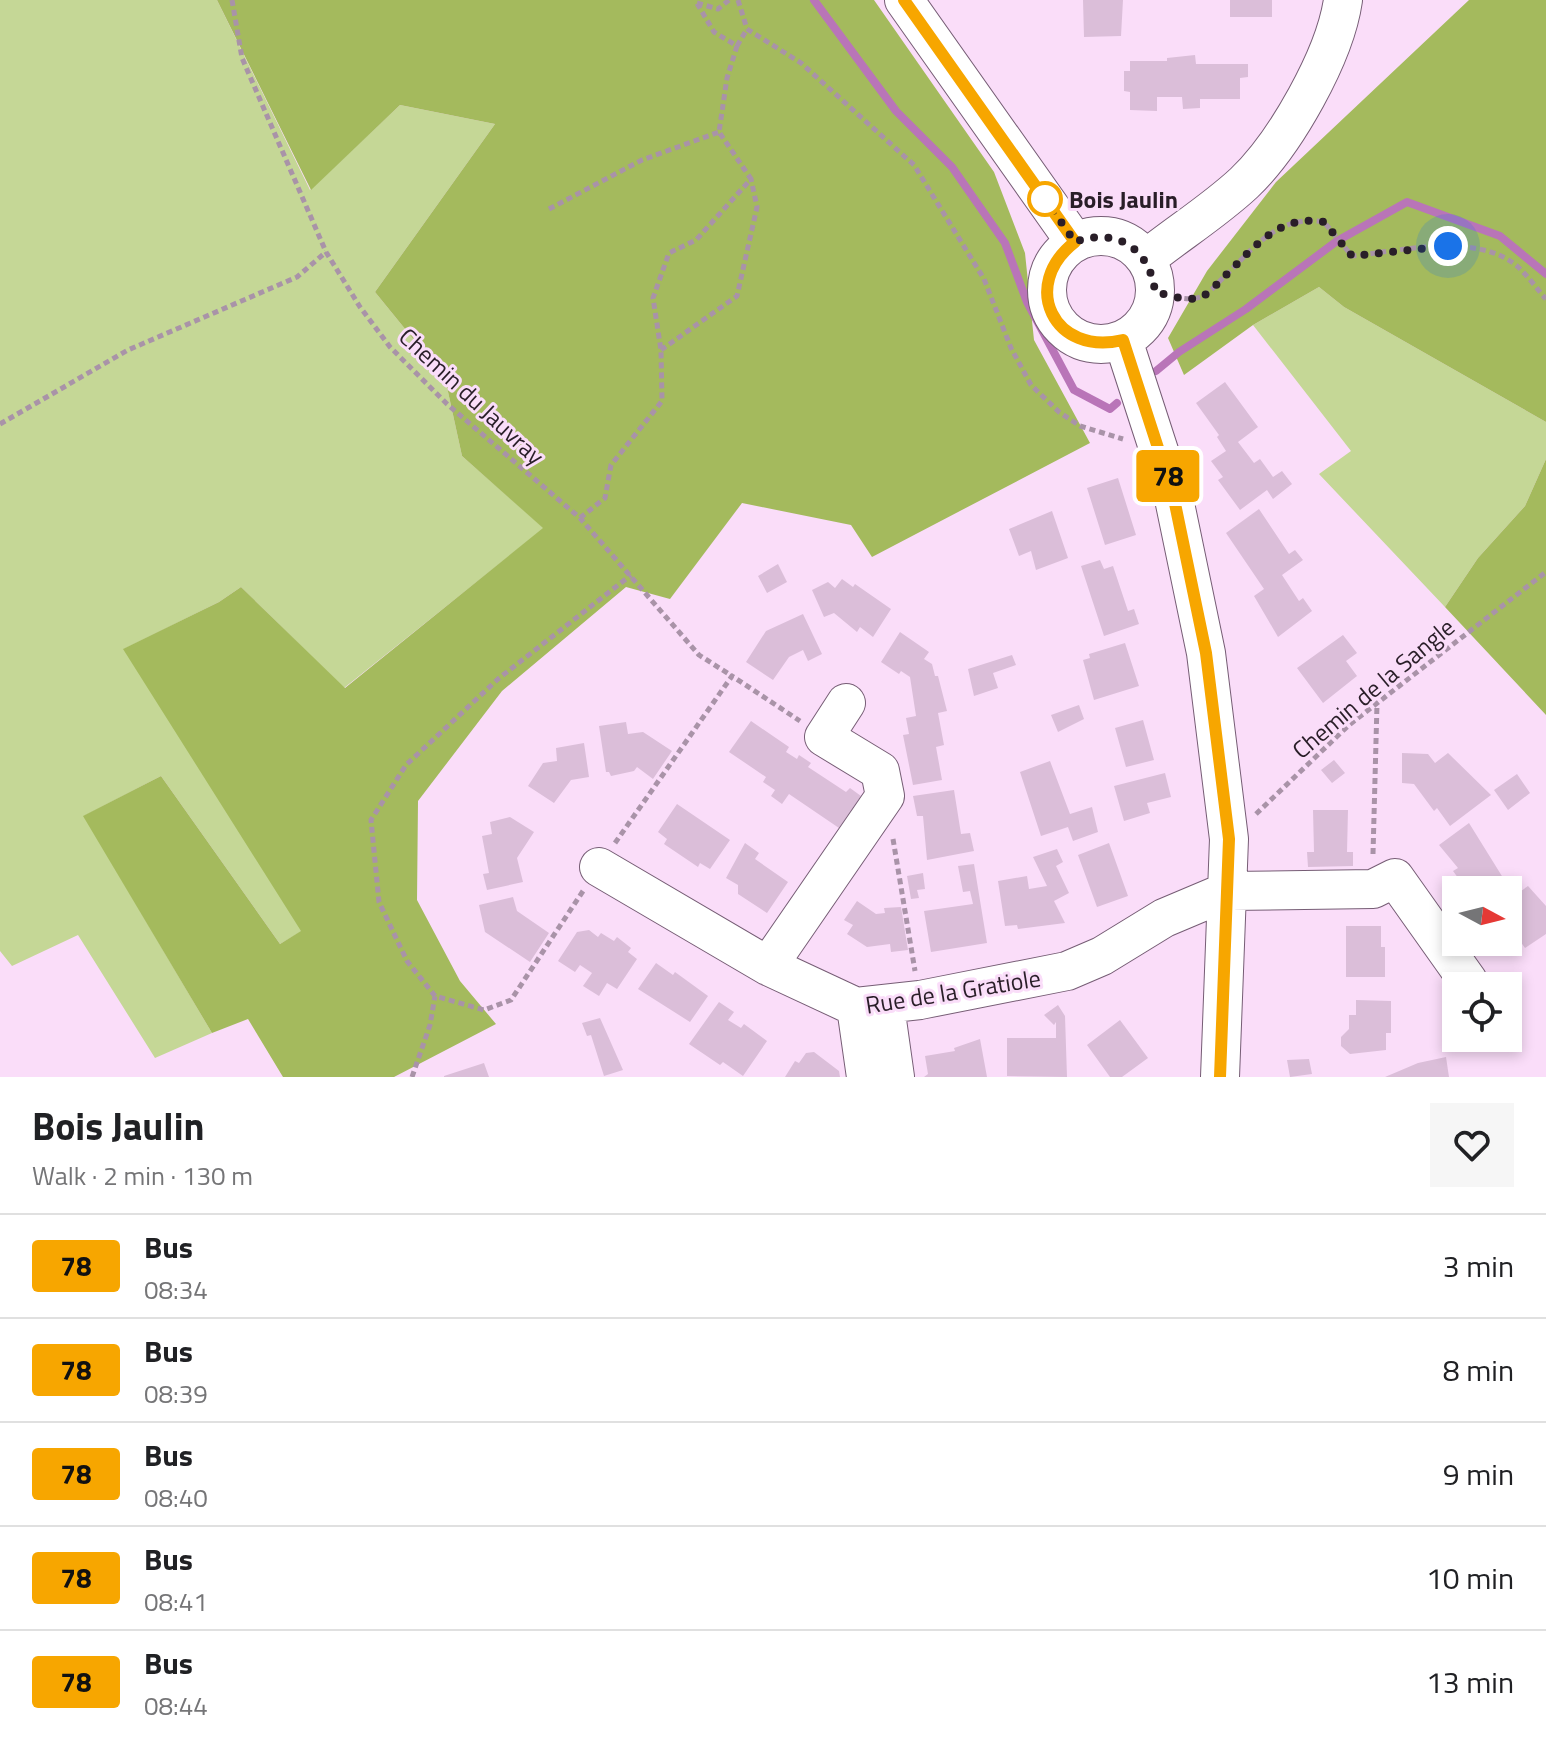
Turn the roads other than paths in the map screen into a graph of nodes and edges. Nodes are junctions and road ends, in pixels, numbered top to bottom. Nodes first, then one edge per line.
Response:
1 (904, 0) edge
2 (1343, 0) edge
3 (1075, 242) junction
4 (1150, 275) junction
5 (1123, 340) junction
6 (846, 703) dead end
7 (599, 867) road end
8 (1228, 891) junction
9 (768, 966) junction
10 (1462, 972) edge
11 (887, 1004) junction
12 (866, 1077) edge
13 (895, 1077) edge
14 (1220, 1077) edge

1 - 3 street
2 - 4 street
3 - 4 street
3 - 5 street
4 - 5 street
5 - 8 street
6 - 9 street
7 - 9 street, Rue de la Gratiole
8 - 10 street
8 - 11 street, Rue de la Gratiole
8 - 14 street
9 - 11 street, Rue de la Gratiole
11 - 12 street
11 - 13 street

